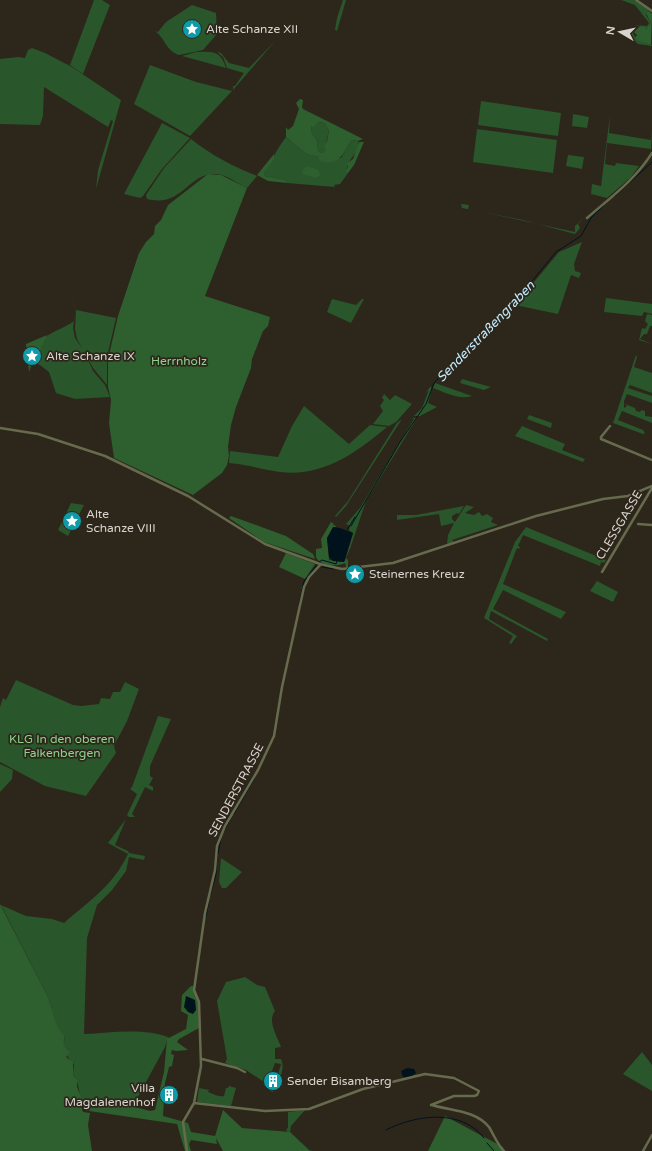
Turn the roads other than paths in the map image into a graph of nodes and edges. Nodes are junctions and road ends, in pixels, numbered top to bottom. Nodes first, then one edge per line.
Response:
1 (636, 0) edge
2 (652, 11) edge
3 (652, 153) edge
4 (587, 218) dead end
5 (610, 426) dead end
6 (0, 428) edge
7 (652, 460) edge
8 (652, 487) edge
9 (638, 524) dead end
10 (652, 525) edge
11 (319, 563) junction
12 (602, 572) dead end
13 (202, 1059) junction
14 (245, 1072) dead end
15 (194, 1103) junction
16 (652, 1135) edge
17 (187, 1151) edge
18 (504, 1151) edge
19 (643, 1151) edge

1 - 2 street
3 - 4 street
5 - 7 street
6 - 11 street
8 - 11 street
8 - 12 street, CLESSGASSE
9 - 10 street
11 - 13 street, SENDERSTRASSE
13 - 14 street
13 - 15 street, SENDERSTRASSE
15 - 17 street, SENDERSTRASSE
15 - 18 street
16 - 19 street

